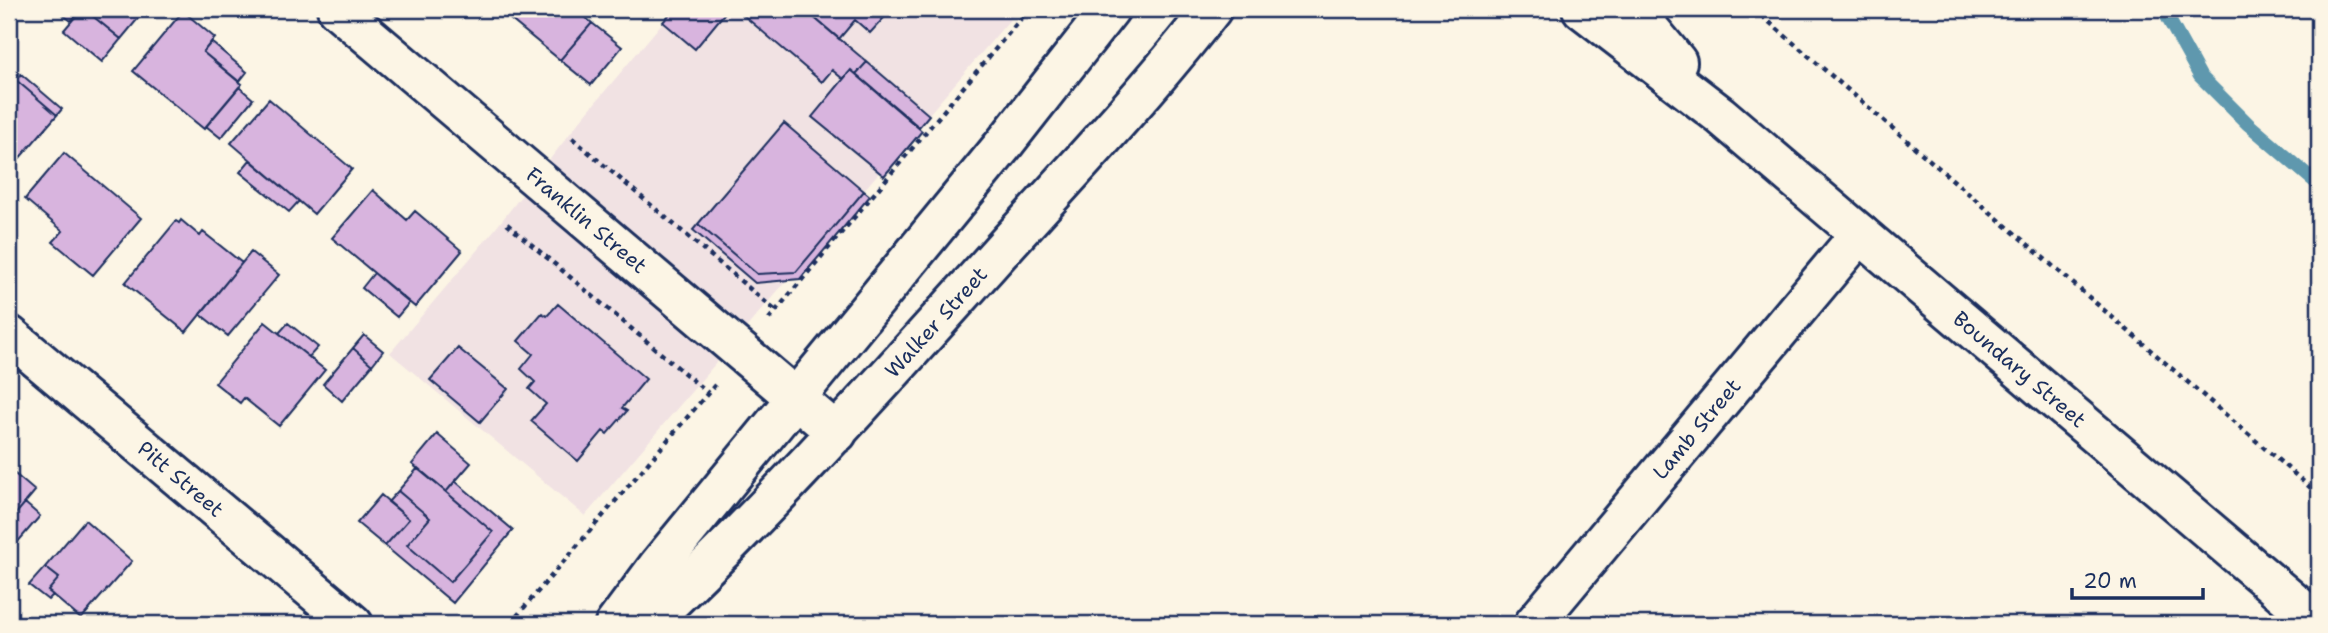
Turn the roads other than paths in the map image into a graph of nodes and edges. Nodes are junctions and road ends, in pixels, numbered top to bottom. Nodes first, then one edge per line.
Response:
1 (337, 9) edge
2 (1110, 9) edge
3 (1212, 9) edge
4 (1582, 9) edge
5 (1633, 9) edge
6 (1720, 115) junction
7 (1860, 234) junction
8 (9, 335) edge
9 (797, 399) junction
10 (837, 433) junction
11 (353, 624) edge
12 (615, 624) edge
13 (647, 624) edge
14 (1534, 624) edge
15 (2319, 624) edge

1 - 9 street, Franklin Street
2 - 9 street
3 - 10 street, Walker Street
4 - 6 street, Boundary Street
5 - 6 street, Boundary Street
6 - 7 street, Boundary Street
7 - 14 street, Lamb Street
7 - 15 street, Boundary Street
8 - 11 street, Pitt Street
9 - 10 street, Franklin Street
9 - 12 street
10 - 13 street, Walker Street

